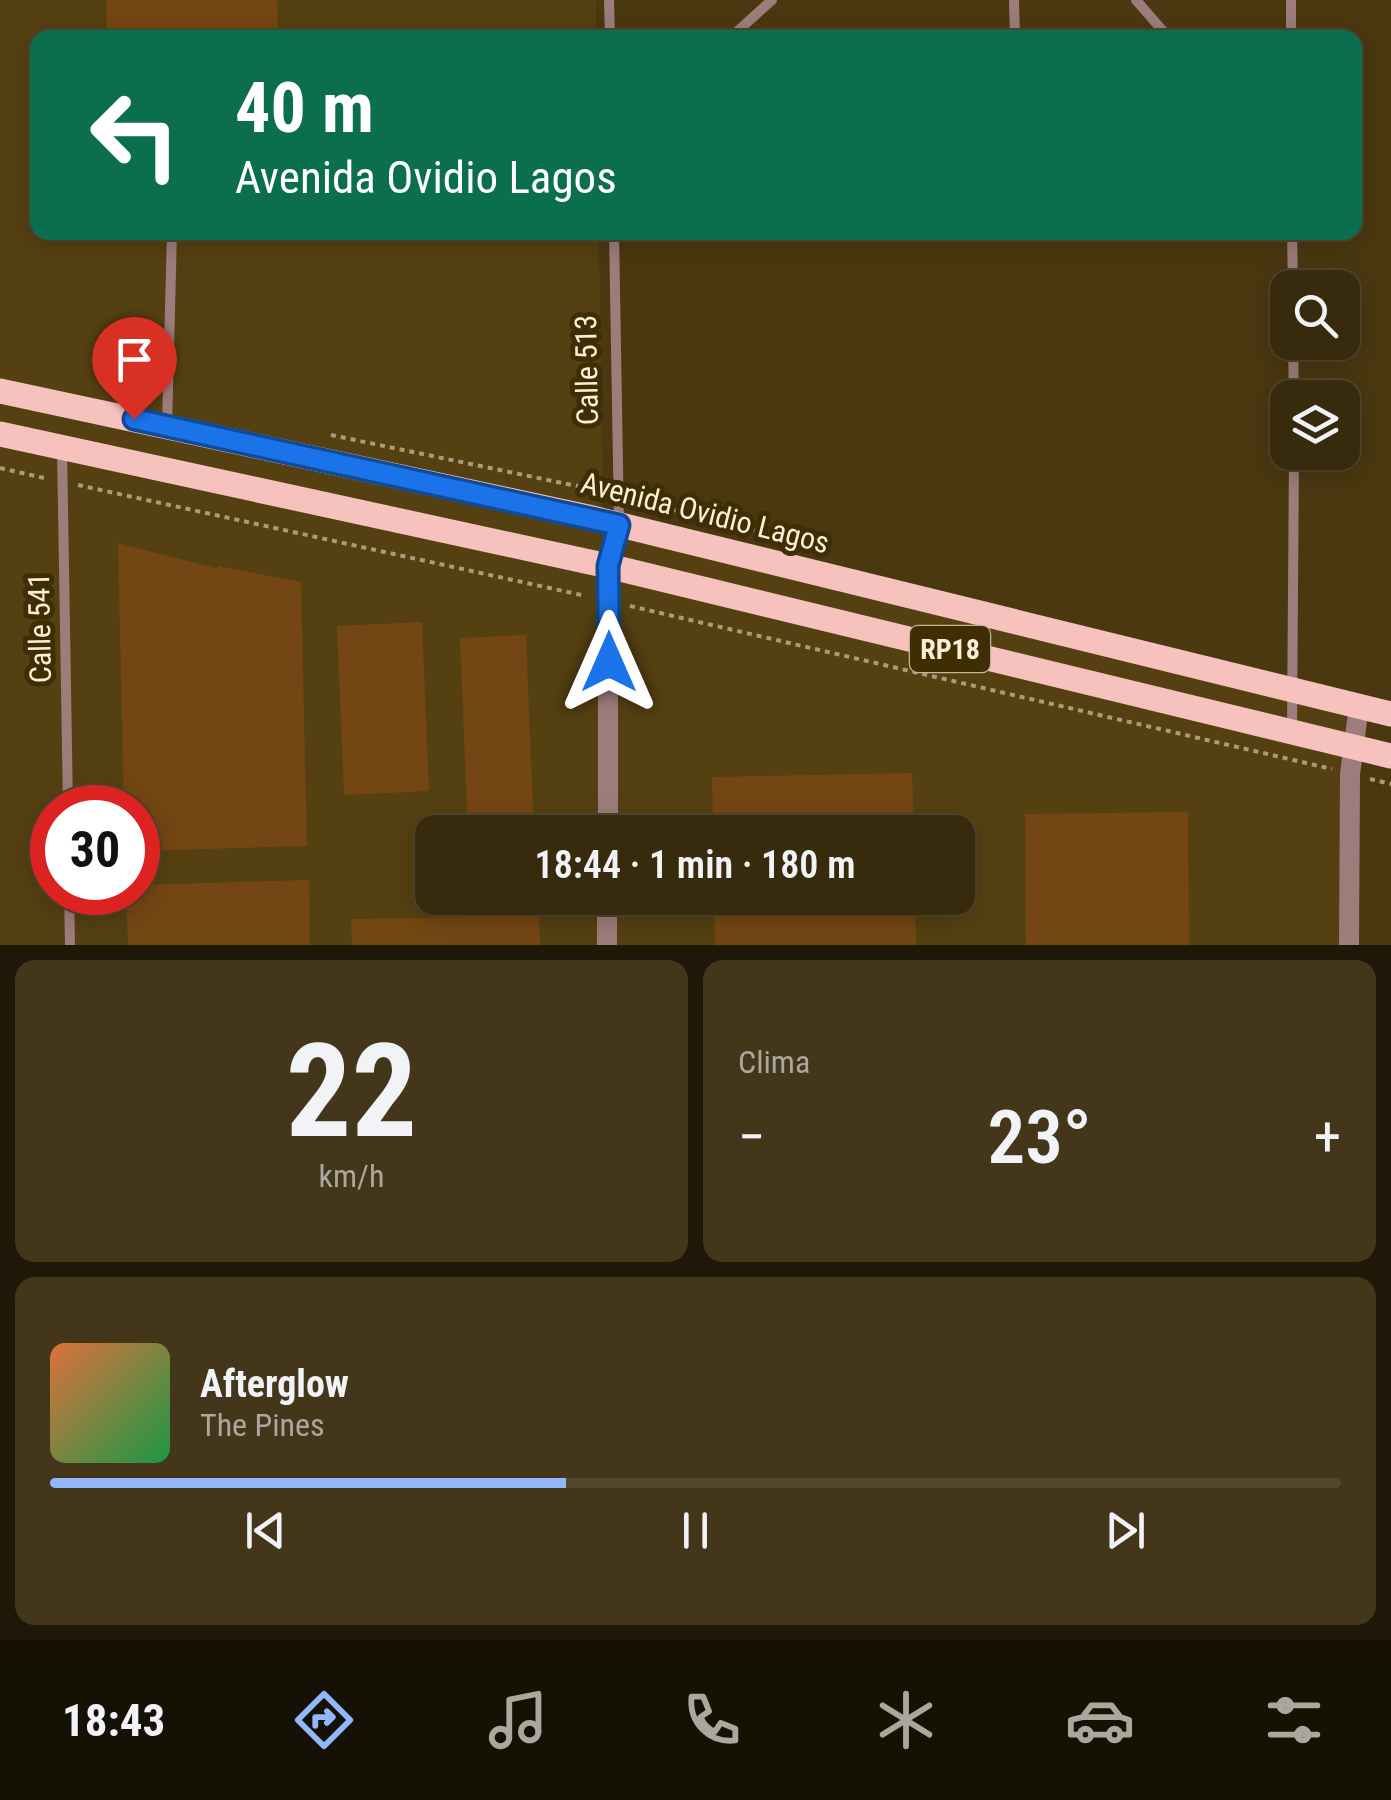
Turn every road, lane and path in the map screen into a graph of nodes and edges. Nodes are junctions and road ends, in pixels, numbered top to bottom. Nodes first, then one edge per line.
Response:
1 (609, 0) edge
2 (772, 0) edge
3 (1014, 0) edge
4 (1136, 0) edge
5 (1291, 0) edge
6 (610, 30) edge
7 (739, 30) edge
8 (1015, 30) edge
9 (1162, 30) edge
10 (1291, 30) edge
11 (172, 240) edge
12 (614, 240) edge
13 (1292, 240) edge
14 (1293, 270) edge
15 (0, 391) edge
16 (167, 426) junction
17 (0, 434) edge
18 (62, 447) junction
19 (0, 468) edge
20 (1294, 470) edge
21 (63, 482) junction
22 (619, 525) junction
23 (608, 566) junction
24 (608, 601) junction
25 (1293, 689) junction
26 (1359, 706) junction
27 (1391, 714) edge
28 (1292, 732) junction
29 (1354, 747) junction
30 (1391, 756) edge
31 (1350, 774) junction
32 (1391, 784) edge
33 (68, 785) edge
34 (608, 815) edge
35 (69, 915) edge
36 (607, 915) edge
37 (70, 945) edge
38 (607, 945) edge
39 (1349, 945) edge

1 - 6 lane
2 - 7 lane
3 - 8 lane
4 - 9 lane
5 - 10 lane
11 - 16 lane
12 - 22 lane, Calle 513
13 - 14 lane
15 - 16 main road, Avenida Ovidio Lagos / RP18
16 - 22 main road, Avenida Ovidio Lagos / RP18
17 - 18 main road, RP18
18 - 21 lane, Calle 541
18 - 23 main road, RP18
19 - 21 path
20 - 25 lane
21 - 24 path
21 - 33 lane, Calle 541
22 - 23 street, Calle 513
22 - 25 main road, Avenida Ovidio Lagos / RP18
23 - 24 street, Calle 513
23 - 28 main road, RP18
24 - 31 path
24 - 34 street, Calle 513
25 - 26 main road, Avenida Ovidio Lagos / RP18
25 - 28 lane
26 - 27 main road, Avenida Ovidio Lagos / RP18
26 - 29 street
28 - 29 main road, RP18
29 - 30 main road, RP18
29 - 31 street
31 - 32 path
31 - 39 street
35 - 37 lane
36 - 38 street

